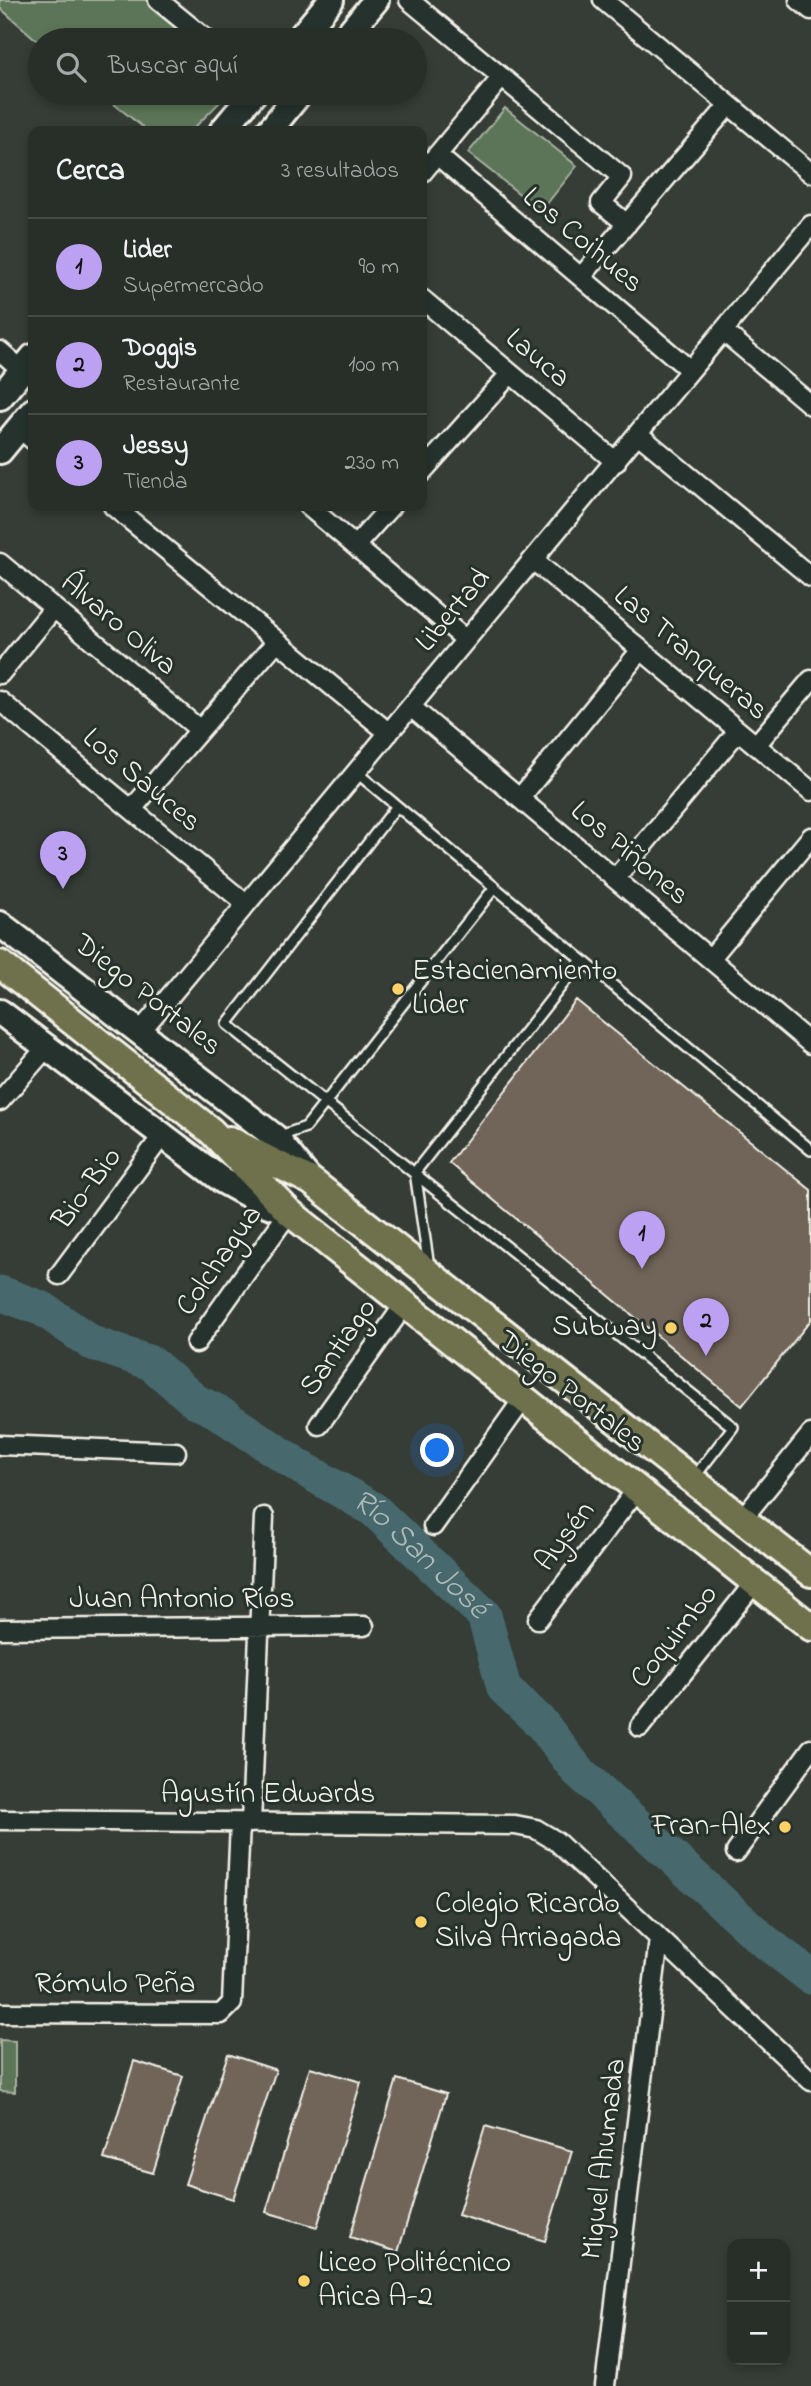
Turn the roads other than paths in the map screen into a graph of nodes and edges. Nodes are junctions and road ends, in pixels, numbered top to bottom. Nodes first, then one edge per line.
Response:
1 (158, 0) edge
2 (331, 0) edge
3 (376, 0) edge
4 (409, 0) edge
5 (603, 0) edge
6 (192, 28) edge
7 (308, 28) edge
8 (353, 28) edge
9 (502, 76) junction
10 (244, 105) edge
11 (290, 105) edge
12 (729, 105) junction
13 (226, 126) edge
14 (273, 126) edge
15 (437, 155) junction
16 (427, 167) edge
17 (811, 173) edge
18 (627, 224) junction
19 (811, 225) edge
20 (581, 277) junction
21 (427, 303) edge
22 (723, 331) junction
23 (0, 351) edge
24 (28, 364) edge
25 (691, 370) junction
26 (510, 373) junction
27 (0, 397) edge
28 (811, 405) edge
29 (28, 426) edge
30 (638, 434) junction
31 (0, 450) edge
32 (616, 462) junction
33 (427, 466) edge
34 (127, 511) edge
35 (313, 511) edge
36 (386, 511) edge
37 (355, 546) junction
38 (533, 560) junction
39 (0, 563) edge
40 (811, 577) edge
41 (54, 608) junction
42 (466, 640) junction
43 (278, 641) junction
44 (641, 650) junction
45 (0, 674) edge
46 (811, 680) edge
47 (0, 701) edge
48 (411, 707) junction
49 (200, 730) junction
50 (738, 731) junction
51 (389, 733) junction
52 (756, 745) junction
53 (356, 772) junction
54 (811, 791) edge
55 (520, 799) junction
56 (397, 806) junction
57 (132, 809) junction
58 (811, 837) edge
59 (615, 879) junction
60 (495, 887) junction
61 (246, 904) junction
62 (0, 924) edge
63 (710, 959) junction
64 (582, 960) junction
65 (0, 964) edge
66 (0, 1012) edge
67 (140, 1032) junction
68 (809, 1039) edge
69 (46, 1048) junction
70 (0, 1101) edge
71 (326, 1101) junction
72 (211, 1131) junction
73 (162, 1136) junction
74 (275, 1137) junction
75 (811, 1150) edge
76 (415, 1172) junction
77 (311, 1181) junction
78 (289, 1212) junction
79 (59, 1275) dead end
80 (431, 1275) junction
81 (405, 1304) junction
82 (196, 1343) dead end
83 (524, 1398) junction
84 (319, 1425) dead end
85 (811, 1434) edge
86 (0, 1445) edge
87 (176, 1452) dead end
88 (692, 1480) junction
89 (638, 1488) junction
90 (668, 1513) junction
91 (264, 1517) dead end
92 (743, 1520) junction
93 (433, 1526) dead end
94 (811, 1573) edge
95 (755, 1582) junction
96 (538, 1619) dead end
97 (364, 1626) dead end
98 (259, 1627) junction
99 (811, 1627) edge
100 (0, 1629) edge
101 (640, 1727) dead end
102 (811, 1749) edge
103 (0, 1821) edge
104 (245, 1823) junction
105 (736, 1852) dead end
106 (660, 1940) junction
107 (0, 2013) edge
108 (811, 2081) edge
109 (605, 2386) edge

1 - 6 street
2 - 7 street
3 - 8 street
4 - 9 street
5 - 12 street
9 - 15 street
9 - 18 street
10 - 13 street
11 - 14 street
12 - 17 street
12 - 18 street
15 - 16 street
15 - 20 street, Los Coihues
18 - 20 street
19 - 22 street, Libertad
20 - 25 street, Los Coihues
21 - 26 street, Lauca
22 - 25 street, Libertad
22 - 28 street
23 - 24 street
24 - 27 street
25 - 30 street, Libertad
26 - 32 street, Lauca
26 - 33 street
29 - 31 street
30 - 32 street, Libertad
30 - 40 street
32 - 38 street, Libertad
34 - 43 street
35 - 37 street
36 - 37 street
37 - 42 street
38 - 42 street, Libertad
38 - 44 street, Las Tranqueras
39 - 41 street, Álvaro Oliva
41 - 45 street
41 - 49 street, Álvaro Oliva
42 - 48 street, Libertad
43 - 49 street
43 - 51 street
44 - 50 street, Las Tranqueras
44 - 55 street
46 - 52 street
47 - 57 street, Los Sauces
48 - 51 street, Libertad
48 - 55 street, Los Piñones
49 - 57 street
50 - 52 street, Las Tranqueras
50 - 59 street
51 - 53 street, Libertad
52 - 54 street, Las Tranqueras
53 - 56 lane
53 - 61 street, Libertad
55 - 59 street, Los Piñones
56 - 60 lane
56 - 71 lane
57 - 61 street, Los Sauces
58 - 63 street
59 - 63 street, Los Piñones
60 - 64 lane
60 - 71 lane
61 - 67 street, Libertad
62 - 67 street, Diego Portales
63 - 68 street, Los Piñones
64 - 75 lane
64 - 76 lane
65 - 72 main road, Diego Portales
66 - 69 street, Diego Portales
67 - 74 street, Diego Portales
69 - 70 street
69 - 73 street, Diego Portales
71 - 74 lane
71 - 76 lane
72 - 77 main road, Diego Portales
72 - 78 main road, Diego Portales
73 - 78 street, Diego Portales
73 - 79 street, Bio-Bio
74 - 77 street, Diego Portales
76 - 80 lane
76 - 88 lane
77 - 80 main road, Diego Portales
78 - 81 main road, Diego Portales
78 - 82 street, Colchagua
80 - 88 main road, Diego Portales
81 - 83 main road, Diego Portales
81 - 84 street, Santiago
83 - 89 main road, Diego Portales
83 - 93 street
85 - 92 street
86 - 87 street
88 - 90 main road
88 - 92 main road, Diego Portales
89 - 90 main road, Diego Portales
89 - 96 street, Aysén
90 - 95 main road, Diego Portales
91 - 98 street
92 - 94 main road, Diego Portales
95 - 99 main road, Diego Portales
95 - 101 street, Coquimbo
97 - 98 street, Juan Antonio Ríos
98 - 100 street, Juan Antonio Ríos
98 - 104 street
102 - 105 street
103 - 104 street, Agustín Edwards
104 - 106 street, Agustín Edwards
104 - 107 street, Rómulo Peña
106 - 108 street
106 - 109 street, Miguel Ahumada

